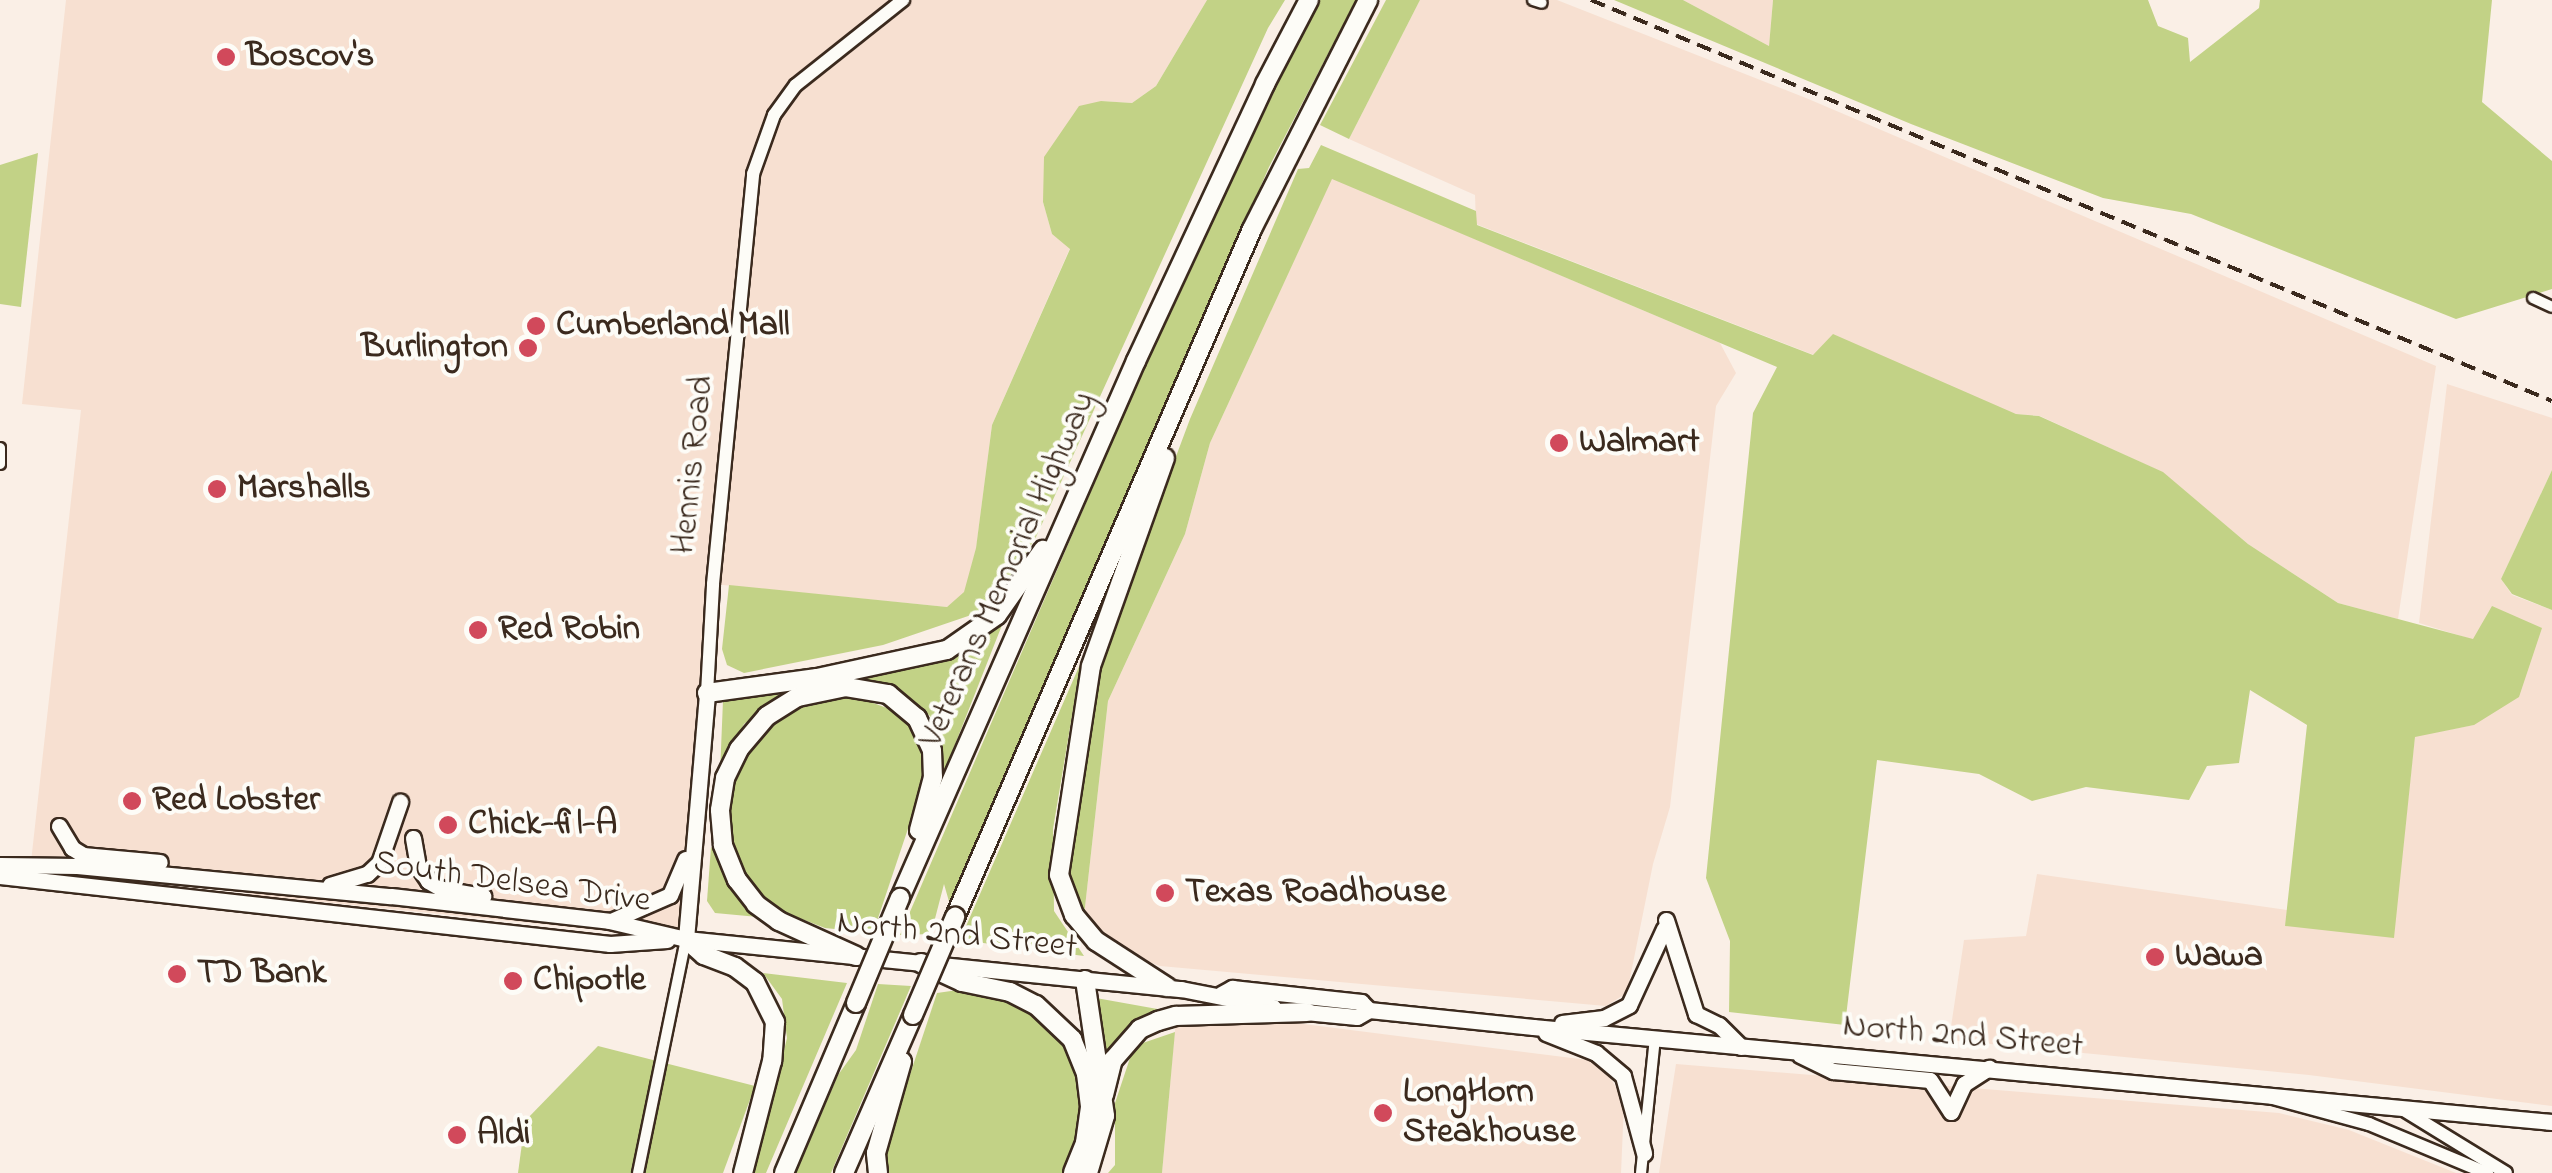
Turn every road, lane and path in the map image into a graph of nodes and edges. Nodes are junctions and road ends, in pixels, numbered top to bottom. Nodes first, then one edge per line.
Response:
1 (903, 0) edge
2 (1309, 0) edge
3 (1368, 0) edge
4 (1234, 270) junction
5 (2533, 298) dead end
6 (2552, 307) edge
7 (1136, 361) junction
8 (0, 448) edge
9 (0, 464) edge
10 (708, 693) junction
11 (400, 802) dead end
12 (696, 812) junction
13 (413, 838) dead end
14 (31, 862) junction
15 (0, 865) edge
16 (0, 876) edge
17 (200, 876) junction
18 (317, 888) junction
19 (900, 898) junction
20 (542, 913) junction
21 (609, 921) junction
22 (686, 939) junction
23 (856, 956) junction
24 (921, 963) junction
25 (1085, 980) junction
26 (1167, 988) junction
27 (1220, 994) junction
28 (1369, 1010) junction
29 (1307, 1012) junction
30 (913, 1015) junction
31 (1533, 1028) junction
32 (1656, 1038) junction
33 (1741, 1046) junction
34 (1796, 1052) junction
35 (1990, 1068) junction
36 (2262, 1094) junction
37 (1104, 1095) junction
38 (2400, 1108) junction
39 (2552, 1122) edge
40 (1644, 1152) junction
41 (638, 1173) edge
42 (743, 1173) edge
43 (784, 1173) edge
44 (844, 1173) edge
45 (878, 1173) edge
46 (1073, 1173) edge
47 (1088, 1173) edge
48 (1641, 1173) edge
49 (2487, 1173) edge
50 (2506, 1173) edge

1 - 10 street, Hennis Road
2 - 7 highway, Veterans Memorial Highway
3 - 4 highway
4 - 26 highway
4 - 30 highway, bridge
5 - 6 street
7 - 10 highway
7 - 19 highway, Veterans Memorial Highway
8 - 9 street
10 - 12 main road, Hennis Road
11 - 18 main road
12 - 21 main road
12 - 22 main road, Hennis Road
13 - 20 main road
14 - 15 main road, South Delsea Drive
14 - 17 main road, South Delsea Drive
14 - 17 main road
16 - 22 main road, South Delsea Drive
17 - 18 main road, South Delsea Drive
18 - 20 main road, South Delsea Drive
19 - 23 highway
19 - 43 highway, Veterans Memorial Highway, bridge
20 - 21 main road, South Delsea Drive
21 - 22 main road, South Delsea Drive
22 - 23 main road, North 2nd Street
22 - 41 street
22 - 42 highway
23 - 24 main road, North 2nd Street
24 - 25 main road, North 2nd Street
24 - 46 highway
25 - 26 main road, North 2nd Street
25 - 37 highway
26 - 27 main road, North 2nd Street
27 - 28 main road, North 2nd Street
27 - 29 main road, North 2nd Street
28 - 29 main road, North 2nd Street
28 - 31 main road, North 2nd Street
29 - 37 highway
30 - 44 highway
30 - 45 highway
31 - 32 main road, North 2nd Street
31 - 33 main road
31 - 40 main road
32 - 33 main road, North 2nd Street
32 - 40 street
33 - 34 main road, North 2nd Street
34 - 35 main road, North 2nd Street
34 - 35 main road
35 - 36 main road, North 2nd Street
36 - 38 main road, North 2nd Street
36 - 49 street
37 - 47 highway
38 - 39 main road, North 2nd Street
38 - 50 street
40 - 48 street

